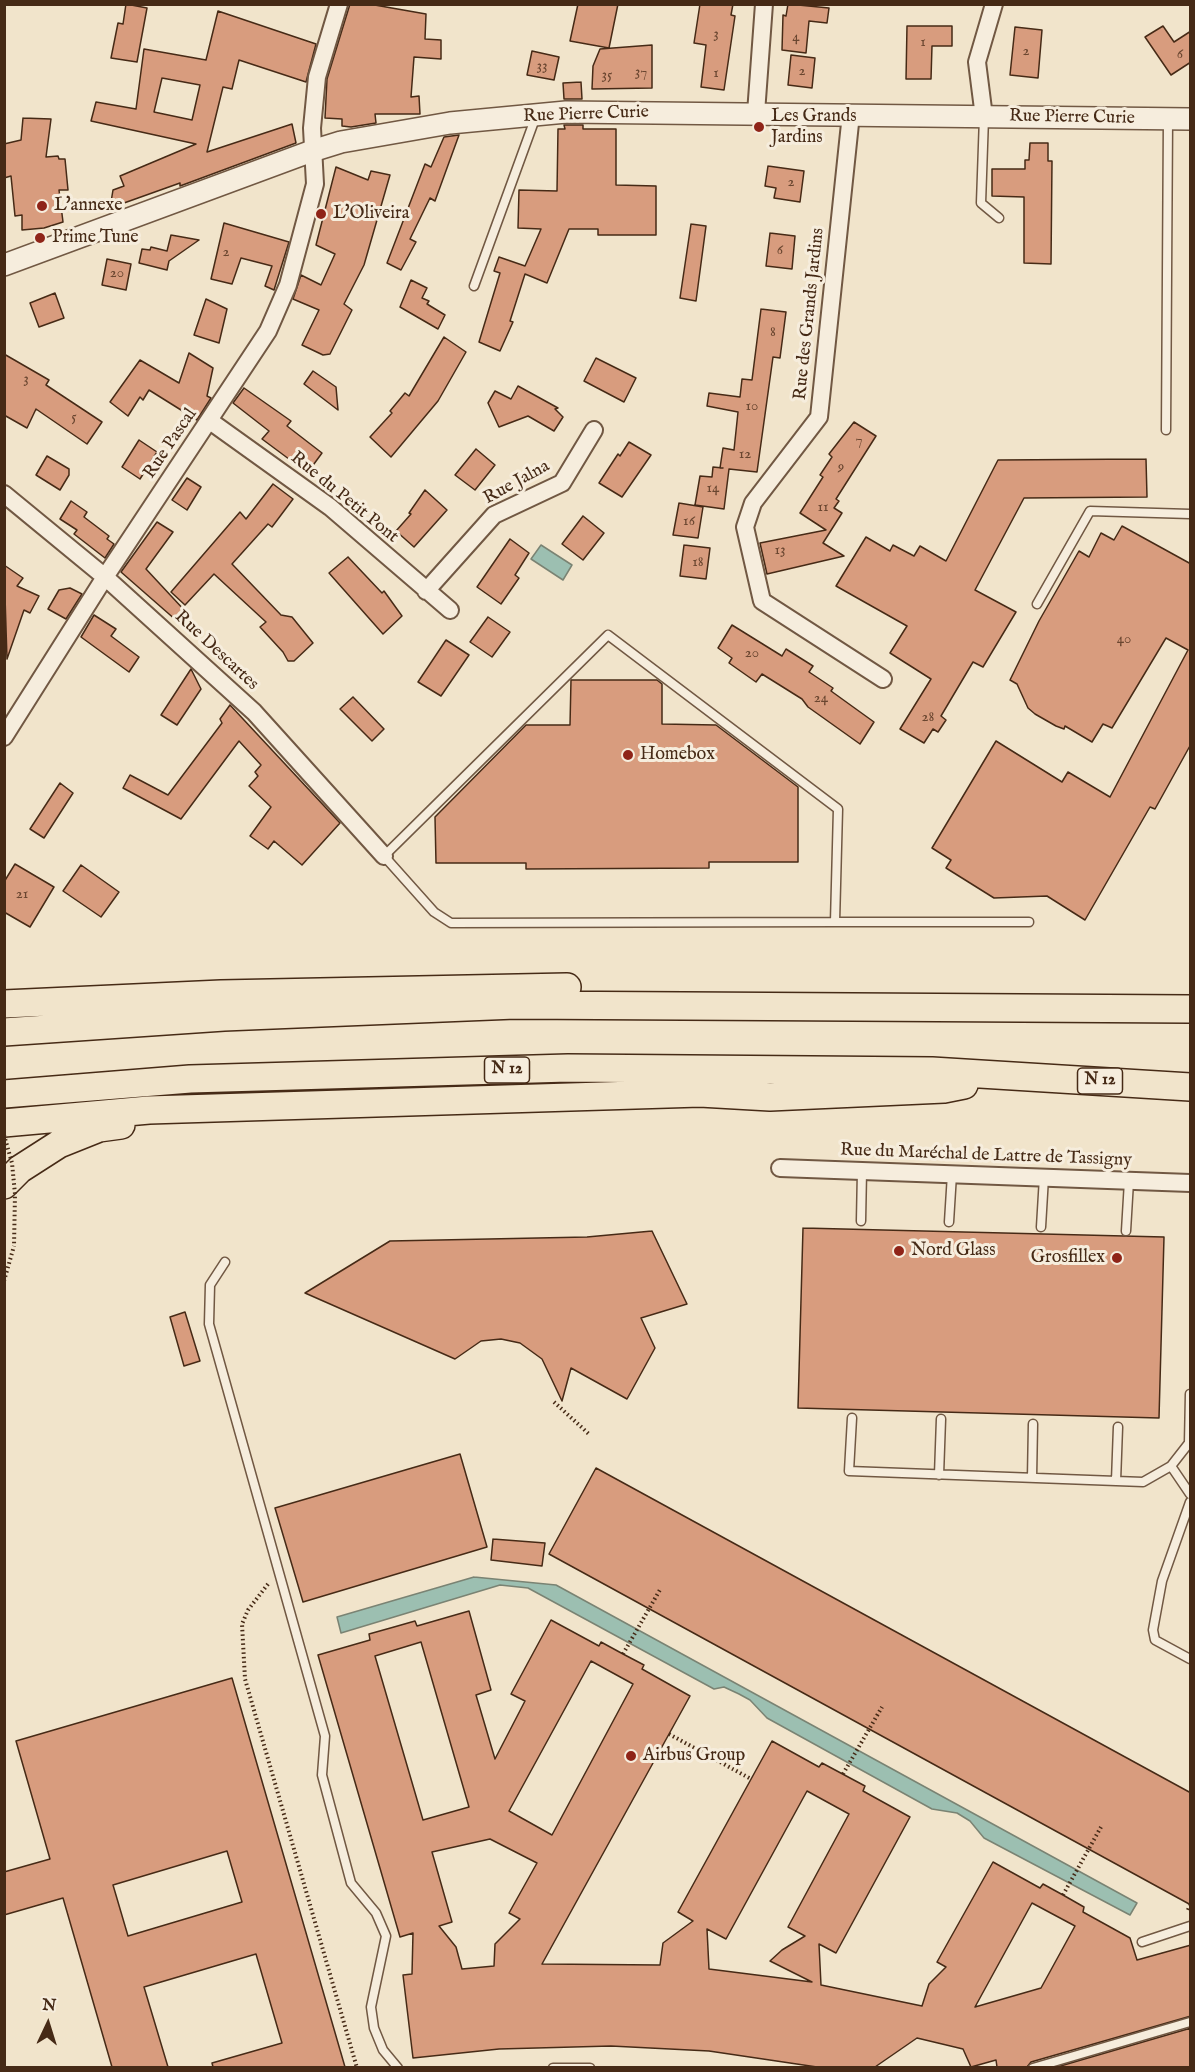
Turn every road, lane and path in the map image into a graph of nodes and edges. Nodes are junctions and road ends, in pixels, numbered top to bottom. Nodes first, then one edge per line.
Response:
1 (339, 4) edge
2 (764, 4) edge
3 (994, 4) edge
4 (756, 113) junction
5 (851, 114) junction
6 (536, 115) junction
7 (984, 117) junction
8 (1168, 119) junction
9 (1191, 119) edge
10 (312, 151) junction
11 (999, 218) dead end
12 (4, 265) edge
13 (474, 286) dead end
14 (210, 421) junction
15 (594, 429) dead end
16 (1166, 430) dead end
17 (4, 494) edge
18 (1191, 514) edge
19 (105, 577) junction
20 (426, 591) junction
21 (1037, 604) dead end
22 (450, 610) dead end
23 (883, 679) dead end
24 (4, 737) edge
25 (384, 856) junction
26 (836, 922) junction
27 (1029, 922) dead end
28 (4, 1004) edge
29 (610, 1004) junction
30 (1191, 1009) edge
31 (4, 1032) edge
32 (1010, 1074) junction
33 (1191, 1087) edge
34 (4, 1094) edge
35 (149, 1110) junction
36 (4, 1123) edge
37 (4, 1135) edge
38 (780, 1168) dead end
39 (862, 1171) junction
40 (952, 1174) junction
41 (1044, 1177) junction
42 (1129, 1181) junction
43 (1191, 1183) edge
44 (4, 1185) edge
45 (861, 1221) dead end
46 (950, 1222) dead end
47 (1041, 1227) dead end
48 (1126, 1231) dead end
49 (225, 1262) dead end
50 (4, 1281) edge
51 (1191, 1394) edge
52 (554, 1402) dead end
53 (852, 1418) dead end
54 (941, 1419) dead end
55 (1033, 1424) dead end
56 (1118, 1427) dead end
57 (590, 1434) dead end
58 (1190, 1443) edge
59 (1171, 1466) junction
60 (939, 1475) junction
61 (1032, 1478) junction
62 (1116, 1481) junction
63 (1191, 1494) edge
64 (1191, 1502) edge
65 (279, 1573) junction
66 (661, 1588) dead end
67 (623, 1654) dead end
68 (1191, 1659) edge
69 (882, 1707) dead end
70 (669, 1734) dead end
71 (843, 1774) dead end
72 (751, 1779) dead end
73 (1101, 1827) dead end
74 (1063, 1895) dead end
75 (1191, 1926) edge
76 (1142, 1942) dead end
77 (1191, 2022) edge
78 (357, 2067) edge
79 (398, 2067) edge
80 (553, 2067) edge
81 (591, 2067) edge
82 (1033, 2067) edge

1 - 10 street, Rue Pascal
2 - 4 street
3 - 7 street
4 - 5 street, Rue Pierre Curie
4 - 6 street, Rue Pierre Curie
5 - 7 street, Rue Pierre Curie
5 - 23 street, Rue des Grands Jardins
6 - 10 street, Rue Pierre Curie
6 - 13 lane
7 - 8 street, Rue Pierre Curie
7 - 11 lane
8 - 9 street, Rue Pierre Curie
8 - 16 lane
10 - 12 street, Rue Pierre Curie
10 - 14 street, Rue Pascal
14 - 19 street, Rue Pascal
14 - 20 street, Rue du Petit Pont
15 - 20 street, Rue Jalna
17 - 19 street, Rue Descartes
18 - 21 lane
19 - 24 street, Rue Pascal
19 - 25 street, Rue Descartes
20 - 22 street, Rue du Petit Pont
25 - 26 lane
25 - 26 lane
26 - 27 lane
28 - 29 highway
29 - 30 highway
29 - 31 highway
32 - 33 highway, N 12
32 - 34 highway, N 12
32 - 35 highway
35 - 36 highway
35 - 44 highway
37 - 50 path, bridge
38 - 39 street, Rue du Maréchal de Lattre de Tassigny
39 - 40 street, Rue du Maréchal de Lattre de Tassigny
39 - 45 lane
40 - 41 street, Rue du Maréchal de Lattre de Tassigny
40 - 46 lane
41 - 42 street, Rue du Maréchal de Lattre de Tassigny
41 - 47 lane
42 - 43 street, Rue du Maréchal de Lattre de Tassigny
42 - 48 lane
49 - 65 lane
51 - 58 lane
52 - 57 path
53 - 60 lane
54 - 60 lane
55 - 61 lane
56 - 62 lane
58 - 59 lane
59 - 62 lane
59 - 63 lane
60 - 61 lane
61 - 62 lane
64 - 68 lane
65 - 78 path
65 - 79 lane
66 - 67 path
69 - 71 path
70 - 72 path
73 - 74 path
75 - 76 lane
77 - 82 lane
80 - 81 lane

